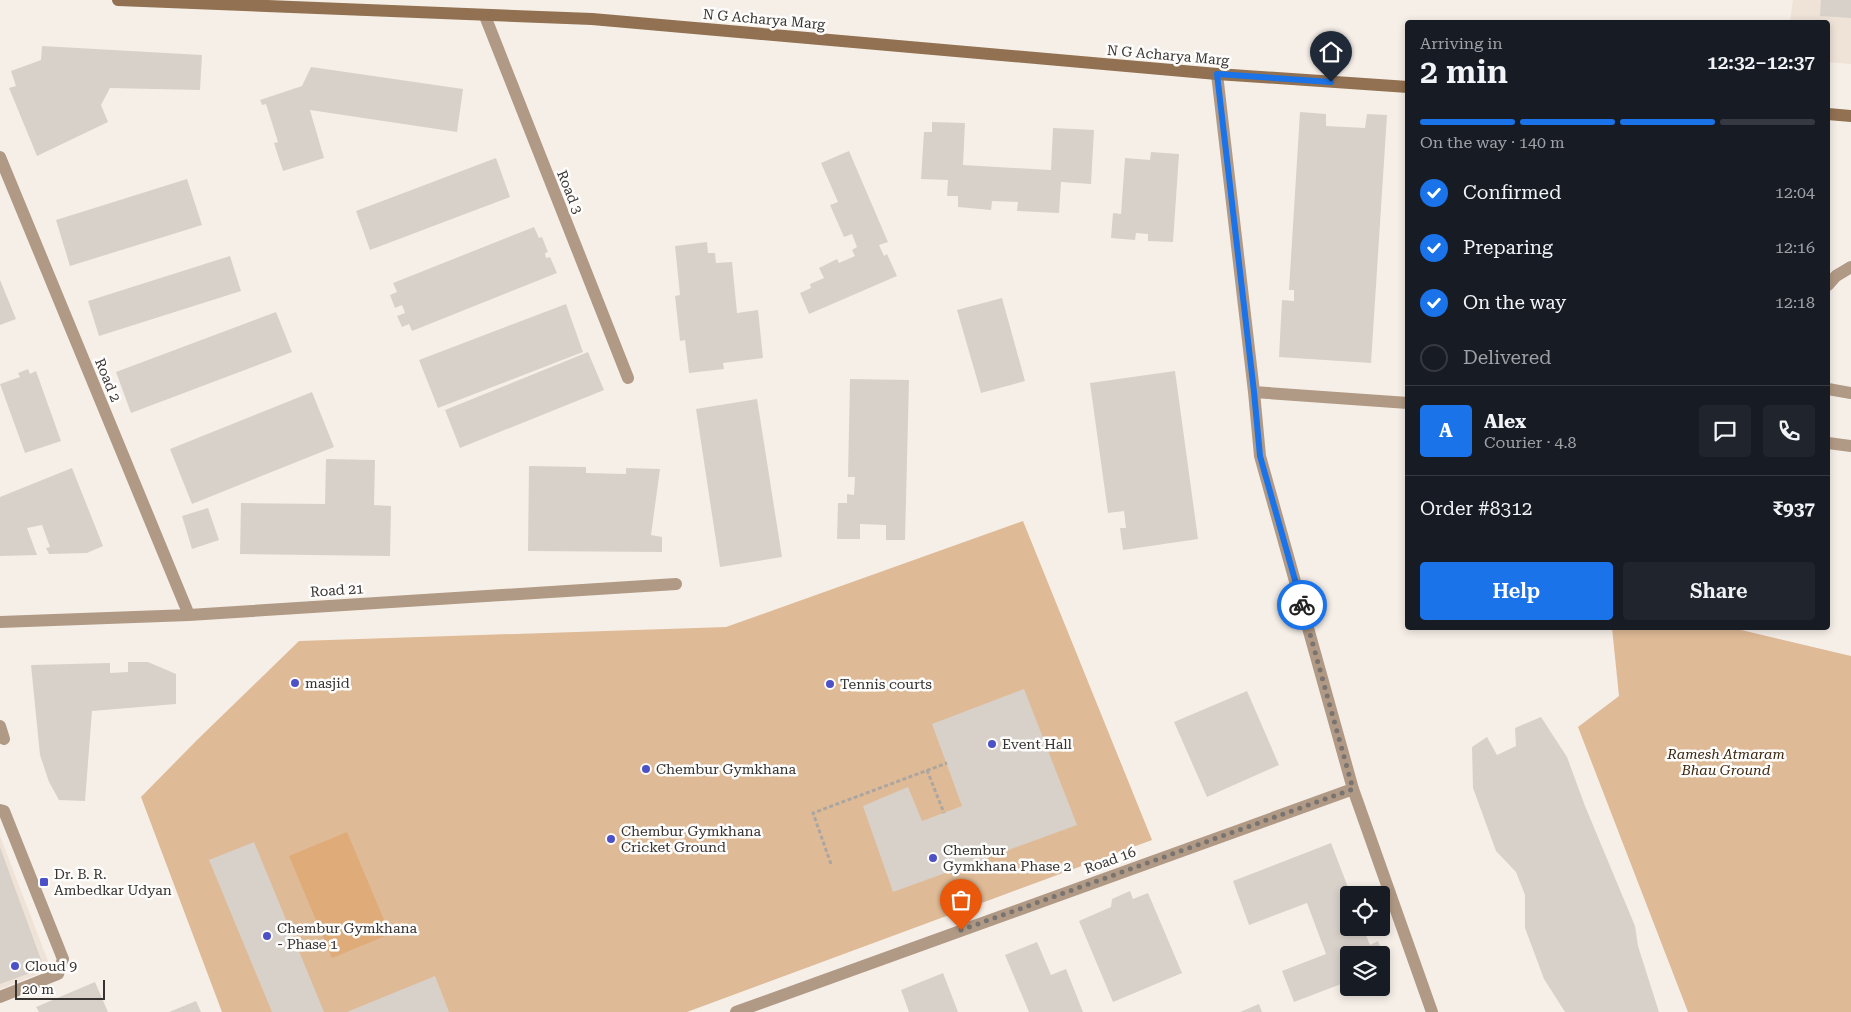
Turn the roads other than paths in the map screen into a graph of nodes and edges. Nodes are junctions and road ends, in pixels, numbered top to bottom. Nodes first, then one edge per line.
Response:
1 (118, 0) edge
2 (485, 16) junction
3 (1217, 74) junction
4 (1405, 87) edge
5 (1830, 114) edge
6 (1851, 116) edge
7 (0, 157) edge
8 (1851, 267) edge
9 (1830, 283) edge
10 (628, 378) dead end
11 (1830, 389) edge
12 (1254, 392) junction
13 (1851, 393) edge
14 (1405, 403) edge
15 (1830, 443) edge
16 (1851, 446) edge
17 (676, 584) dead end
18 (189, 614) junction
19 (0, 622) edge
20 (0, 726) edge
21 (4, 739) dead end
22 (1353, 789) junction
23 (0, 810) edge
24 (0, 997) edge
25 (736, 1012) edge
26 (1432, 1012) edge

1 - 2 main road, N G Acharya Marg
2 - 3 main road, N G Acharya Marg
2 - 10 street, Road 3
3 - 4 main road, N G Acharya Marg
3 - 12 street
5 - 6 main road
7 - 18 street, Road 2
8 - 9 street
11 - 13 street
12 - 14 street
12 - 22 street
15 - 16 street
17 - 18 street, Road 21
18 - 19 street, Road 21
20 - 21 street
22 - 25 street, Road 16
22 - 26 street
23 - 24 street

